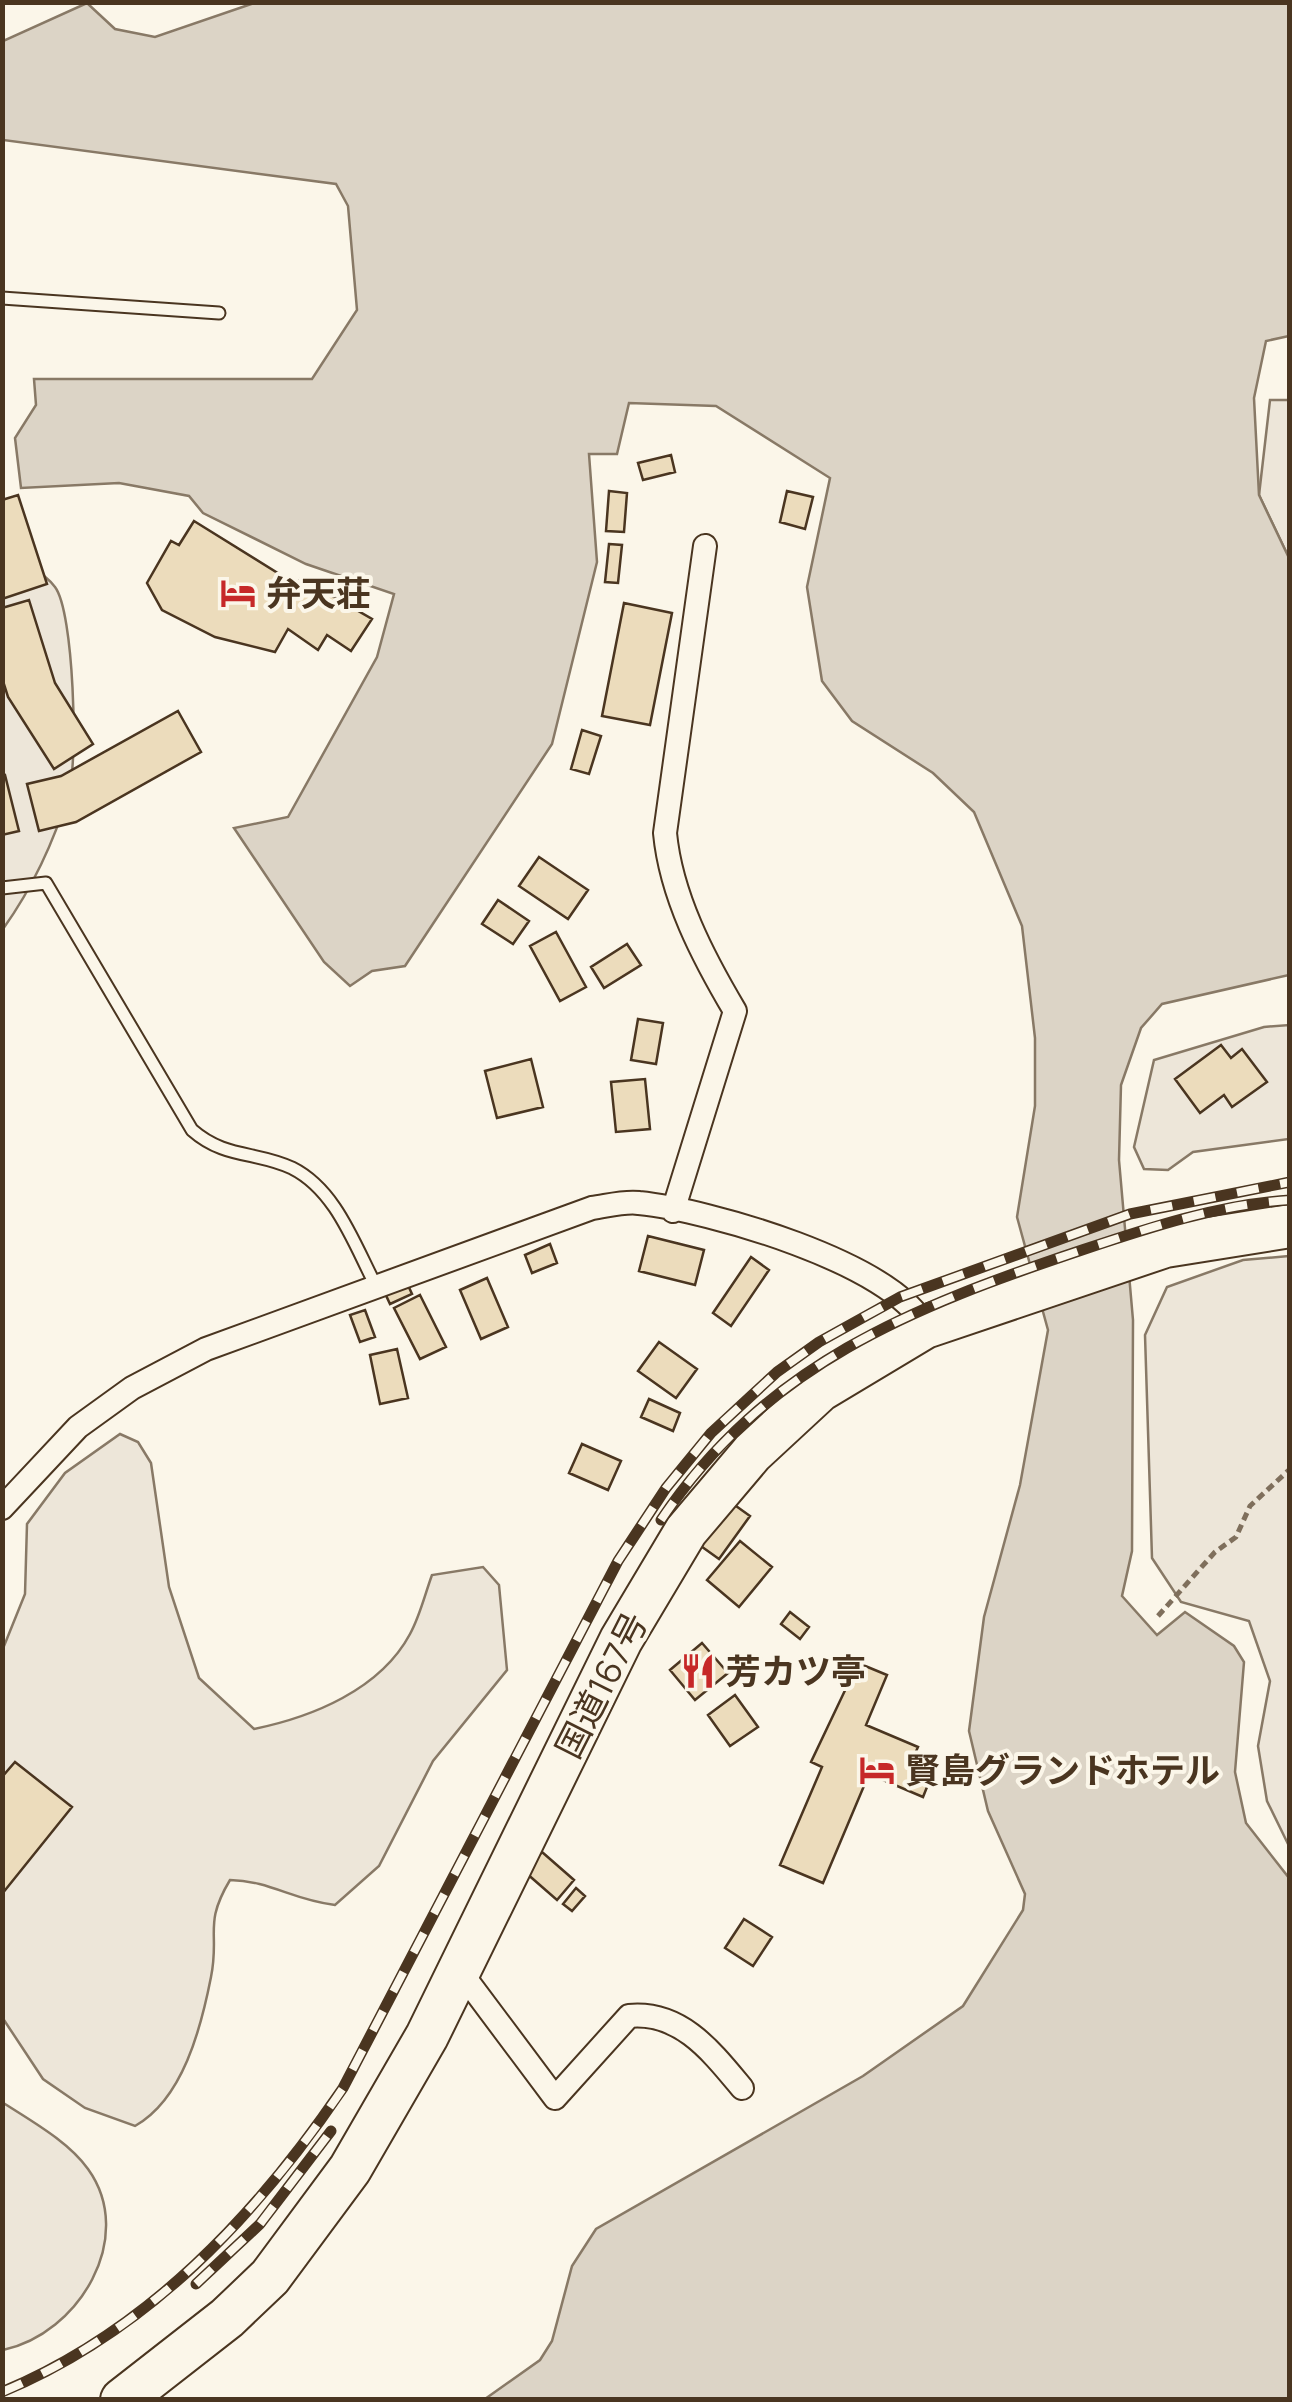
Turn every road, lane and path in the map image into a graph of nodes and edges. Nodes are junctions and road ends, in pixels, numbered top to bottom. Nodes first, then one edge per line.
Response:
1 (2, 298) edge
2 (218, 314) dead end
3 (704, 546) dead end
4 (2, 888) edge
5 (673, 1211) junction
6 (1290, 1226) edge
7 (376, 1286) junction
8 (925, 1327) junction
9 (1290, 1469) edge
10 (2, 1508) edge
11 (1158, 1616) dead end
12 (460, 1971) junction
13 (742, 2088) dead end
14 (122, 2400) edge

1 - 2 lane
3 - 5 street
4 - 7 lane
5 - 7 street
5 - 8 street
6 - 8 highway, 国道167号
7 - 10 street
8 - 12 highway, 国道167号
9 - 11 path
12 - 13 street
12 - 14 highway, 国道167号

